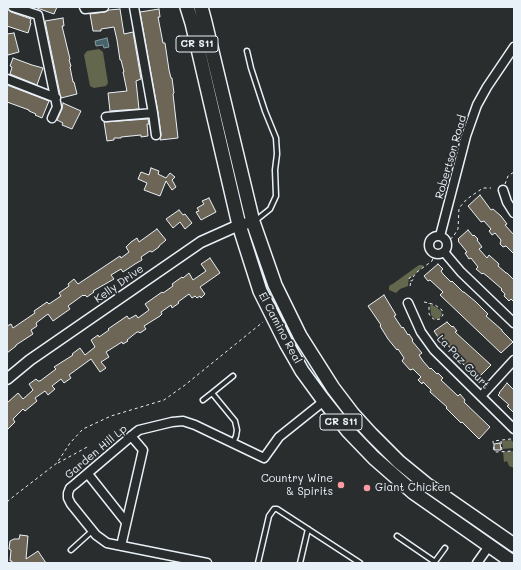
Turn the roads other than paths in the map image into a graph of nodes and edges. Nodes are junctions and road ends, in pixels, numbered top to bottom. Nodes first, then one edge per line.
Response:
1 (13, 7) edge
2 (84, 7) edge
3 (104, 7) edge
4 (134, 7) edge
5 (187, 7) edge
6 (201, 7) edge
7 (514, 47) edge
8 (248, 51) dead end
9 (7, 79) edge
10 (56, 98) junction
11 (153, 113) junction
12 (106, 117) dead end
13 (52, 118) dead end
14 (156, 135) dead end
15 (503, 190) road end
16 (514, 213) edge
17 (253, 222) junction
18 (239, 225) junction
19 (440, 236) junction
20 (444, 252) junction
21 (408, 303) dead end
22 (514, 323) edge
23 (514, 360) edge
24 (234, 376) dead end
25 (7, 380) edge
26 (212, 393) junction
27 (481, 396) junction
28 (204, 400) dead end
29 (324, 401) junction
30 (514, 429) edge
31 (131, 436) junction
32 (232, 443) junction
33 (88, 474) junction
34 (126, 522) junction
35 (308, 529) junction
36 (93, 531) junction
37 (397, 536) dead end
38 (514, 545) edge
39 (121, 546) junction
40 (489, 546) junction
41 (445, 548) dead end
42 (70, 550) dead end
43 (207, 563) edge
44 (258, 563) edge
45 (300, 563) edge
46 (360, 563) edge
47 (434, 563) edge
48 (477, 563) edge
49 (514, 563) edge

1 - 10 street
2 - 3 street
4 - 11 street
5 - 18 main road, El Camino Real / CR S11
6 - 17 main road, El Camino Real / CR S11
7 - 19 street, Robertson Road
8 - 17 lane
9 - 10 street
10 - 13 street
11 - 12 street
11 - 14 street
15 - 16 street
17 - 18 street, Kelly Drive
17 - 38 main road, El Camino Real / CR S11
18 - 25 street, Kelly Drive
18 - 29 main road, El Camino Real / CR S11
19 - 20 street
19 - 20 street
20 - 22 street
21 - 27 street, La Paz Court
23 - 27 street
24 - 26 lane
26 - 28 lane
26 - 32 lane
27 - 30 street, La Paz Court
29 - 32 street, Garden Hill Lp
29 - 40 main road, El Camino Real / CR S11
31 - 32 street, Garden Hill Lp
31 - 33 street, Garden Hill Lp
31 - 34 street
33 - 34 street
33 - 36 street, Garden Hill Lp
34 - 39 street
35 - 44 lane
35 - 45 lane
35 - 46 lane
36 - 39 street, Garden Hill Lp
36 - 42 lane
37 - 47 lane
39 - 43 street, Garden Hill Lp
40 - 48 street
40 - 49 main road, El Camino Real / CR S11
41 - 47 lane

